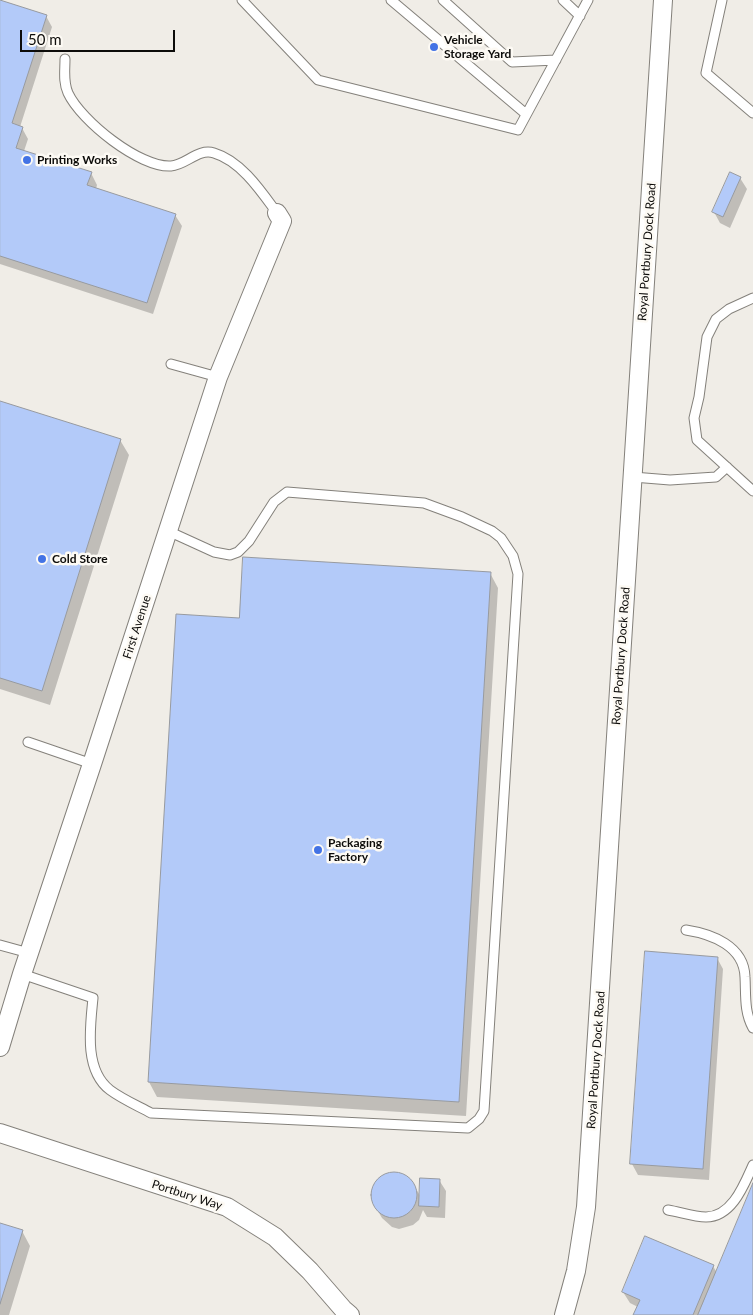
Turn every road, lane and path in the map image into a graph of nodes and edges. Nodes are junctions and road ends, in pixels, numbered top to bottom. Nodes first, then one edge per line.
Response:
1 (242, 0) edge
2 (391, 0) edge
3 (443, 0) edge
4 (562, 0) edge
5 (588, 0) edge
6 (663, 0) edge
7 (722, 0) edge
8 (580, 16) junction
9 (65, 59) dead end
10 (556, 60) junction
11 (753, 113) edge
12 (526, 114) junction
13 (277, 213) joint
14 (753, 298) edge
15 (171, 364) dead end
16 (218, 377) junction
17 (727, 467) junction
18 (633, 477) junction
19 (753, 491) edge
20 (168, 532) junction
21 (28, 742) dead end
22 (92, 764) junction
23 (686, 930) dead end
24 (0, 945) edge
25 (29, 952) junction
26 (22, 974) junction
27 (753, 1028) edge
28 (0, 1047) edge
29 (0, 1133) edge
30 (753, 1165) edge
31 (668, 1210) dead end
32 (346, 1313) edge
33 (563, 1313) edge

1 - 12 lane
2 - 12 lane
3 - 10 lane
4 - 8 lane
5 - 8 lane
6 - 18 street, Royal Portbury Dock Road
7 - 11 lane
8 - 10 lane
9 - 13 lane
10 - 12 lane
13 - 16 street, First Avenue
14 - 17 lane
15 - 16 lane
16 - 20 street, First Avenue
17 - 18 lane
17 - 19 lane
18 - 33 street, Royal Portbury Dock Road
20 - 22 street, First Avenue
20 - 26 lane
21 - 22 lane
22 - 25 street, First Avenue
23 - 27 lane
24 - 25 lane
25 - 26 street, First Avenue
26 - 28 street, First Avenue
29 - 32 street, Portbury Way
30 - 31 lane

